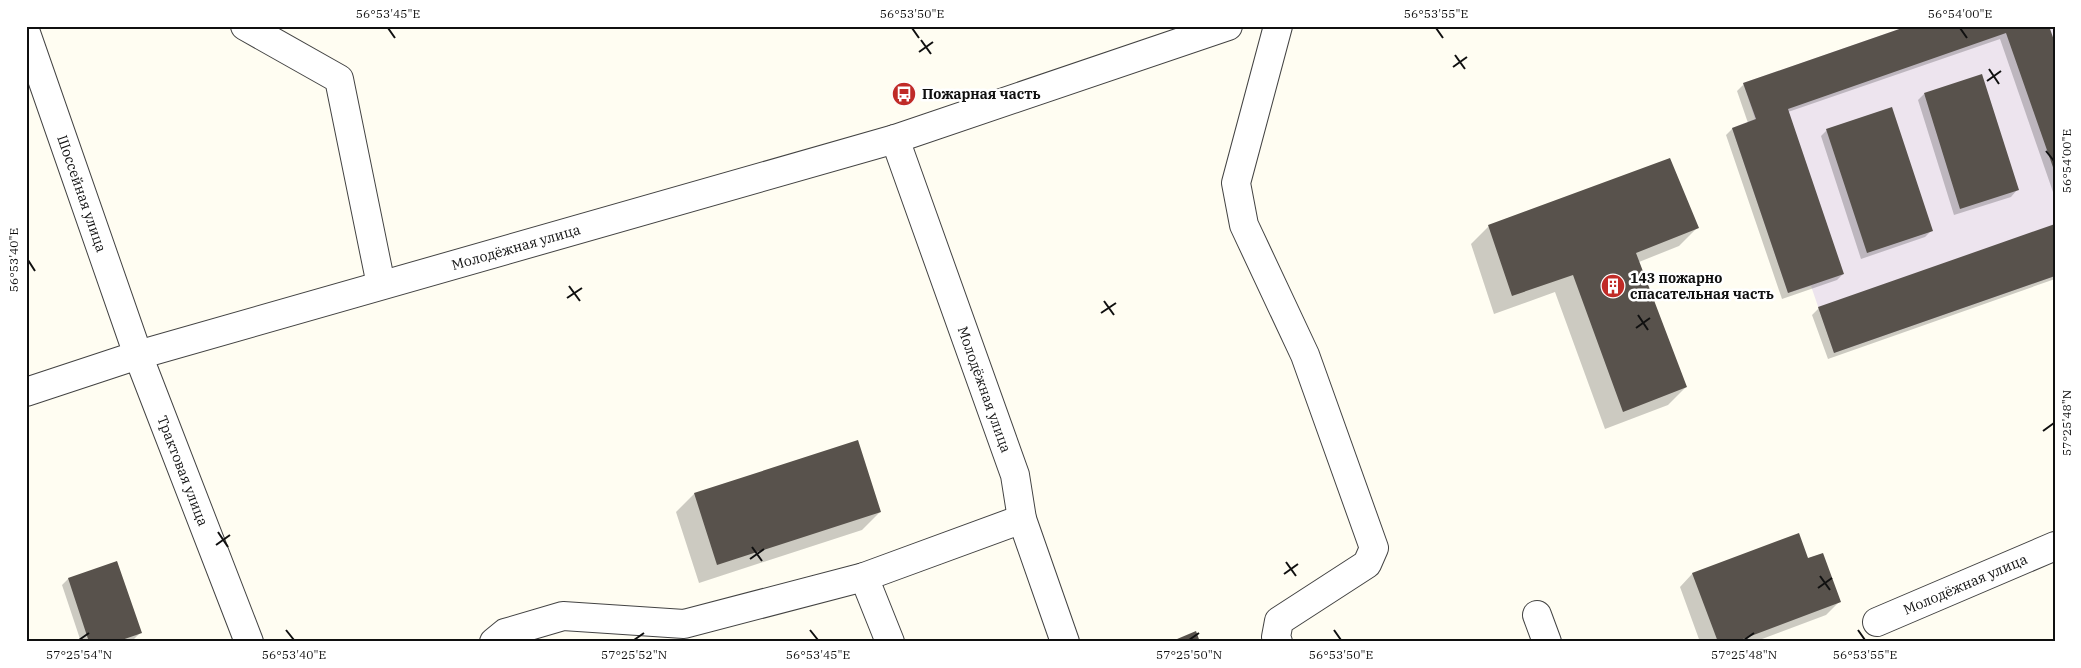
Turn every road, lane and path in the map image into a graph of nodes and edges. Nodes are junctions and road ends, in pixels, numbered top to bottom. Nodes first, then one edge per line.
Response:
1 (245, 26) edge
2 (1228, 26) edge
3 (1278, 26) edge
4 (26, 33) edge
5 (895, 139) junction
6 (381, 285) junction
7 (138, 355) junction
8 (26, 392) edge
9 (1022, 519) junction
10 (2055, 546) edge
11 (864, 577) junction
12 (1537, 615) dead end
13 (1877, 622) dead end
14 (249, 642) edge
15 (494, 642) edge
16 (890, 642) edge
17 (1065, 642) edge
18 (1278, 642) edge
19 (1547, 642) edge

1 - 6 street
2 - 5 street, Молодёжная улица
3 - 18 street
4 - 7 street, Шоссейная улица
5 - 6 street, Молодёжная улица
5 - 9 street, Молодёжная улица
6 - 7 street, Молодёжная улица
7 - 8 street, Молодёжная улица
7 - 14 street, Трактовая улица
9 - 11 street
9 - 17 street, Молодёжная улица
10 - 13 street, Молодёжная улица
11 - 15 street
11 - 16 street
12 - 19 street

